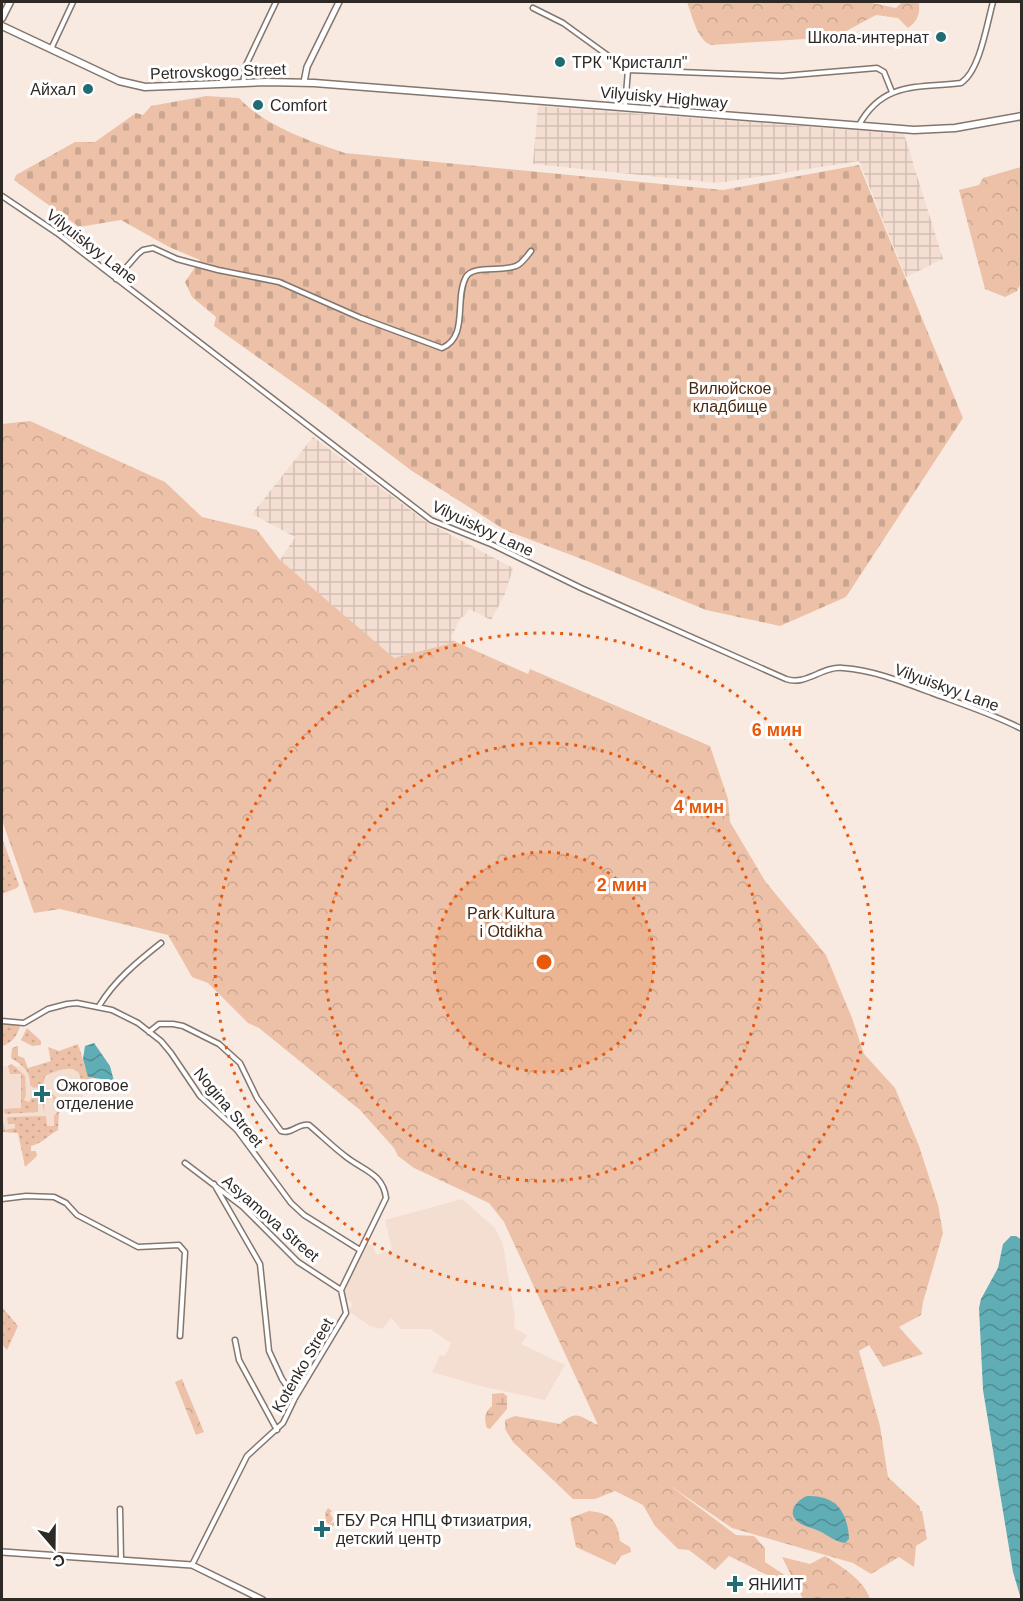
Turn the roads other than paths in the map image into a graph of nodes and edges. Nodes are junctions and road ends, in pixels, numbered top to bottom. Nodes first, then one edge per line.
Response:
1 (10, 2) edge
2 (73, 2) edge
3 (276, 2) edge
4 (339, 2) edge
5 (993, 2) edge
6 (532, 8) dead end
7 (2, 18) edge
8 (2, 26) edge
9 (50, 49) junction
10 (628, 70) junction
11 (304, 82) junction
12 (243, 84) junction
13 (891, 92) junction
14 (625, 108) junction
15 (1022, 116) edge
16 (859, 126) junction
17 (2, 196) edge
18 (531, 251) dead end
19 (116, 279) junction
20 (1022, 729) edge
21 (161, 943) dead end
22 (99, 1006) junction
23 (2, 1022) edge
24 (149, 1032) junction
25 (185, 1163) dead end
26 (214, 1184) junction
27 (2, 1199) edge
28 (360, 1250) junction
29 (341, 1290) junction
30 (180, 1336) dead end
31 (235, 1340) dead end
32 (295, 1398) junction
33 (277, 1430) junction
34 (120, 1509) dead end
35 (2, 1552) edge
36 (120, 1559) junction
37 (192, 1565) junction
38 (263, 1599) edge

1 - 7 main road
2 - 9 street
3 - 12 street
4 - 11 street
5 - 13 street
6 - 10 street
8 - 9 main road, Petrovskogo Street
9 - 12 main road, Petrovskogo Street
10 - 13 street
10 - 14 street
11 - 12 main road, Petrovskogo Street
11 - 14 main road, Vilyuisky Highway
13 - 16 street
14 - 16 main road, Vilyuisky Highway
15 - 16 main road, Vilyuisky Highway
17 - 19 street, Vilyuiskyy Lane
18 - 19 street
19 - 20 street, Vilyuiskyy Lane
21 - 22 street
22 - 23 street, Nogina Street
22 - 24 street, Nogina Street
24 - 28 street, Nogina Street
24 - 28 street, Kotenko Street
25 - 26 street, Asyamova Street
26 - 29 street, Asyamova Street
26 - 32 street
27 - 30 street
28 - 29 street, Kotenko Street
29 - 32 street, Kotenko Street
31 - 33 street
32 - 33 street, Kotenko Street
33 - 37 street, Kotenko Street
34 - 36 street
35 - 36 street
36 - 37 street
37 - 38 street

